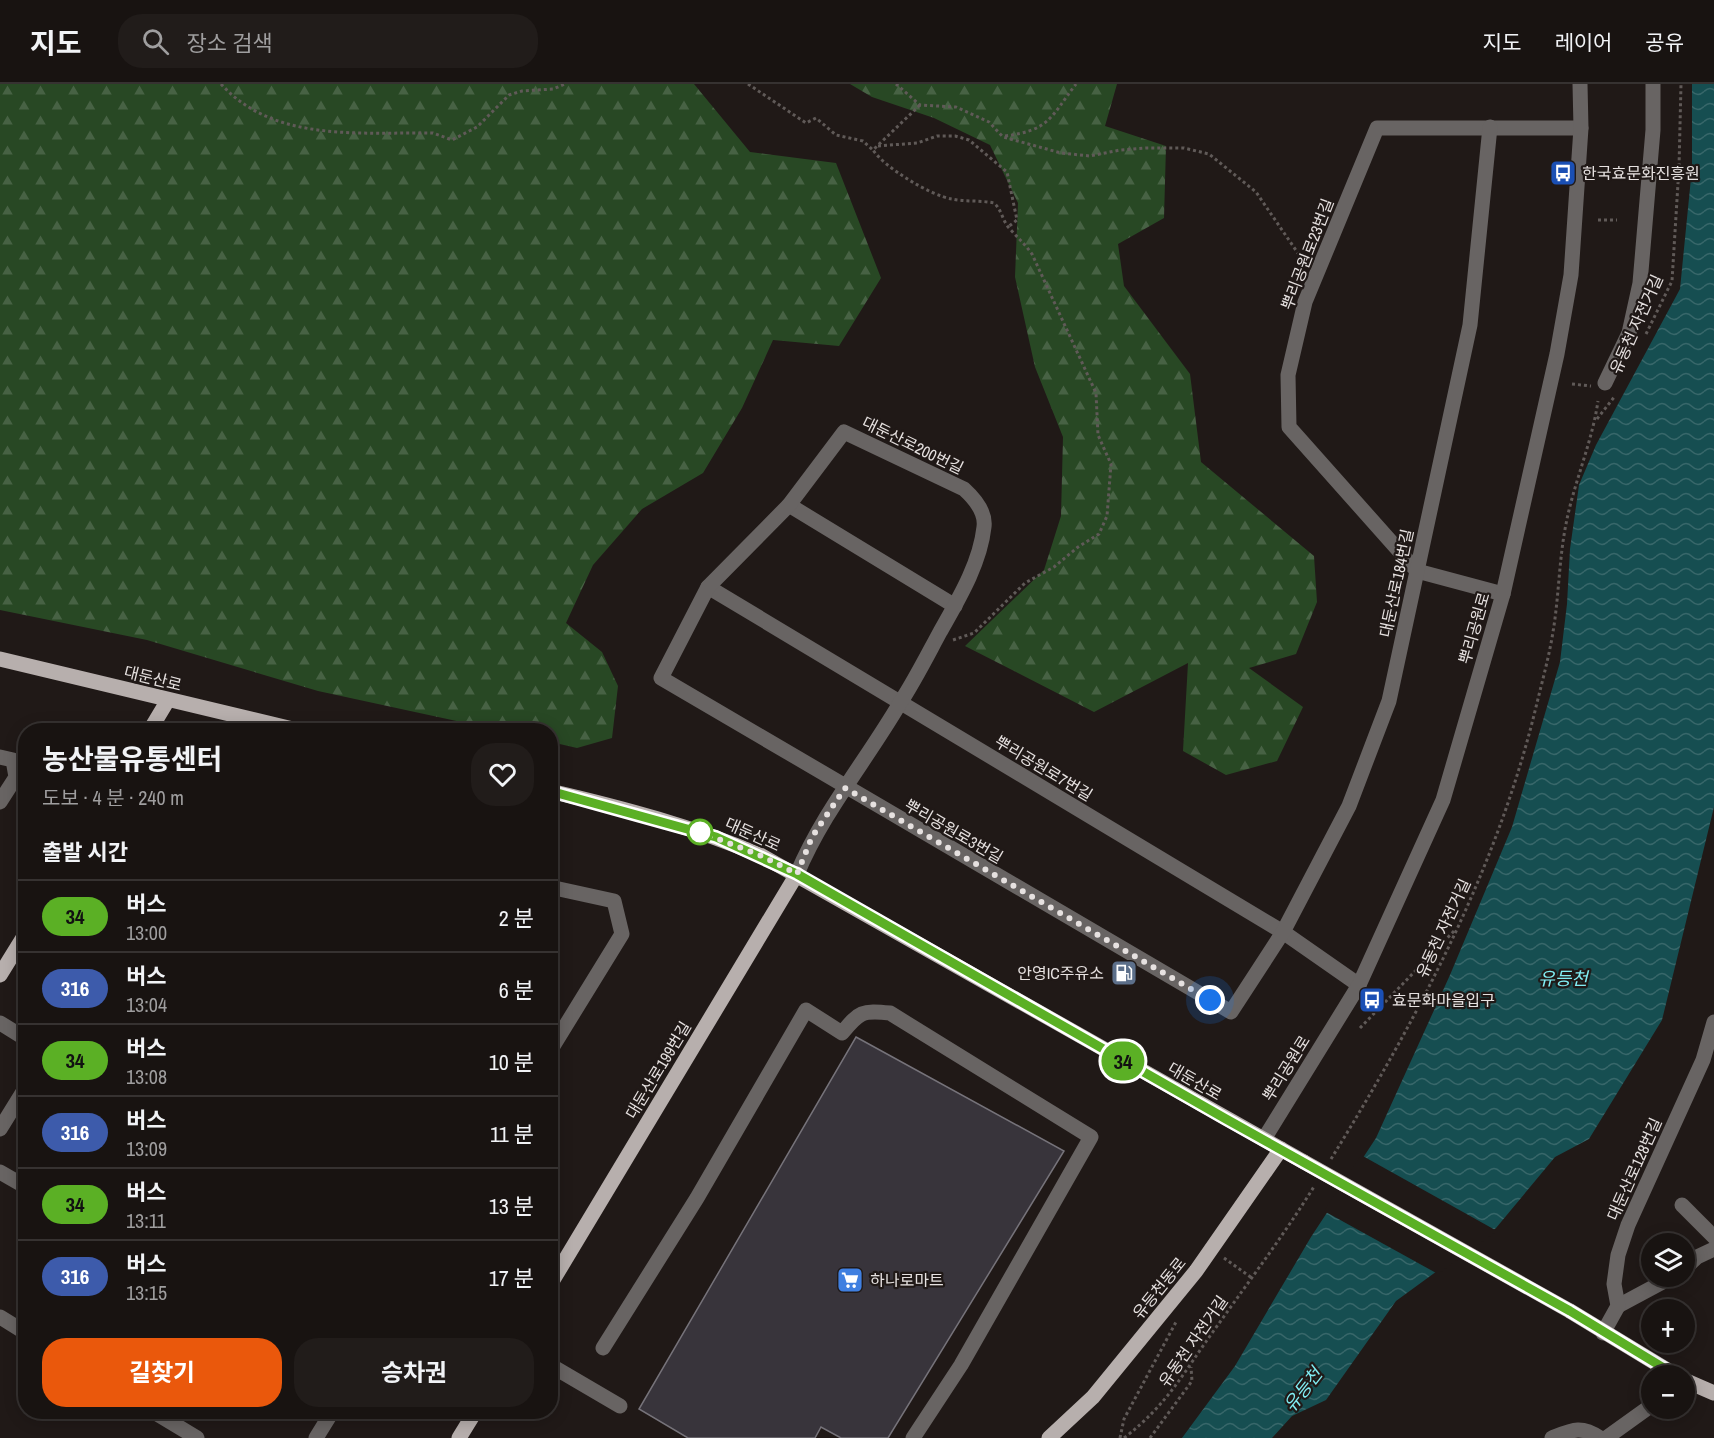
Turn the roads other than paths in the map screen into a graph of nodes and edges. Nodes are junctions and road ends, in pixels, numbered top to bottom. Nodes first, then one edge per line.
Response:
1 (1580, 84) edge
2 (1653, 84) edge
3 (1490, 127) junction
4 (1581, 128) junction
5 (1599, 384) road end
6 (789, 505) junction
7 (1417, 571) junction
8 (708, 587) junction
9 (1503, 594) junction
10 (955, 606) junction
11 (0, 659) edge
12 (661, 678) joint
13 (168, 700) junction
14 (900, 704) junction
15 (154, 723) edge
16 (267, 723) edge
17 (6, 759) edge
18 (845, 788) junction
19 (558, 793) edge
20 (0, 802) edge
21 (797, 874) junction
22 (558, 889) edge
23 (1283, 932) junction
24 (18, 946) edge
25 (0, 975) edge
26 (1359, 985) junction
27 (1231, 1012) joint
28 (1714, 1022) edge
29 (0, 1023) edge
30 (18, 1034) edge
31 (558, 1039) edge
32 (18, 1100) edge
33 (0, 1129) edge
34 (1264, 1139) junction
35 (1281, 1149) junction
36 (0, 1172) edge
37 (18, 1182) edge
38 (1682, 1205) dead end
39 (1714, 1237) edge
40 (1714, 1250) edge
41 (1695, 1259) edge
42 (558, 1272) edge
43 (1653, 1287) edge
44 (1618, 1306) junction
45 (0, 1317) edge
46 (18, 1327) edge
47 (1603, 1333) junction
48 (603, 1348) dead end
49 (1658, 1365) edge
50 (558, 1370) edge
51 (1695, 1384) edge
52 (1714, 1393) edge
53 (620, 1406) dead end
54 (1641, 1413) edge
55 (166, 1419) edge
56 (328, 1419) edge
57 (471, 1419) edge
58 (197, 1438) edge
59 (316, 1438) edge
60 (459, 1438) edge
61 (912, 1438) edge
62 (1049, 1438) edge
63 (1551, 1438) edge
64 (1600, 1438) edge
65 (1606, 1438) edge

1 - 4 street, 뿌리공원로
2 - 5 street
3 - 4 street, 뿌리공원로23번길
3 - 7 street, 대둔산로184번길
3 - 7 street, 뿌리공원로23번길
4 - 9 street, 뿌리공원로
6 - 8 street, 대둔산로200번길
6 - 10 street
6 - 10 street, 대둔산로200번길
7 - 9 street
7 - 23 street, 대둔산로184번길
8 - 12 street, 대둔산로200번길
8 - 14 street, 뿌리공원로7번길
9 - 26 street, 뿌리공원로
10 - 14 street, 대둔산로200번길
11 - 13 main road, 대둔산로
12 - 18 street, 뿌리공원로3번길
13 - 15 main road
13 - 16 main road, 대둔산로
14 - 18 street, 대둔산로200번길
14 - 23 street, 뿌리공원로7번길
17 - 20 street
18 - 21 street, 대둔산로200번길
18 - 27 street, 뿌리공원로3번길
19 - 21 main road, 대둔산로
21 - 34 main road, 대둔산로
21 - 42 main road, 대둔산로199번길
22 - 31 street
23 - 26 street, 뿌리공원로7번길
23 - 27 street, 대둔산로184번길
24 - 25 main road
26 - 34 street, 뿌리공원로
28 - 44 street, 대둔산로128번길
29 - 30 street
32 - 33 street
34 - 35 main road, 대둔산로
35 - 47 main road, 대둔산로, bridge
35 - 62 main road, 유등천동로
36 - 37 street
38 - 39 street
40 - 41 street
43 - 44 street
44 - 47 street
45 - 46 street
47 - 49 main road, 대둔산로
48 - 61 street
50 - 53 street
51 - 52 main road, 대둔산로
54 - 65 street
55 - 58 street
56 - 59 street
57 - 60 main road
63 - 64 street

